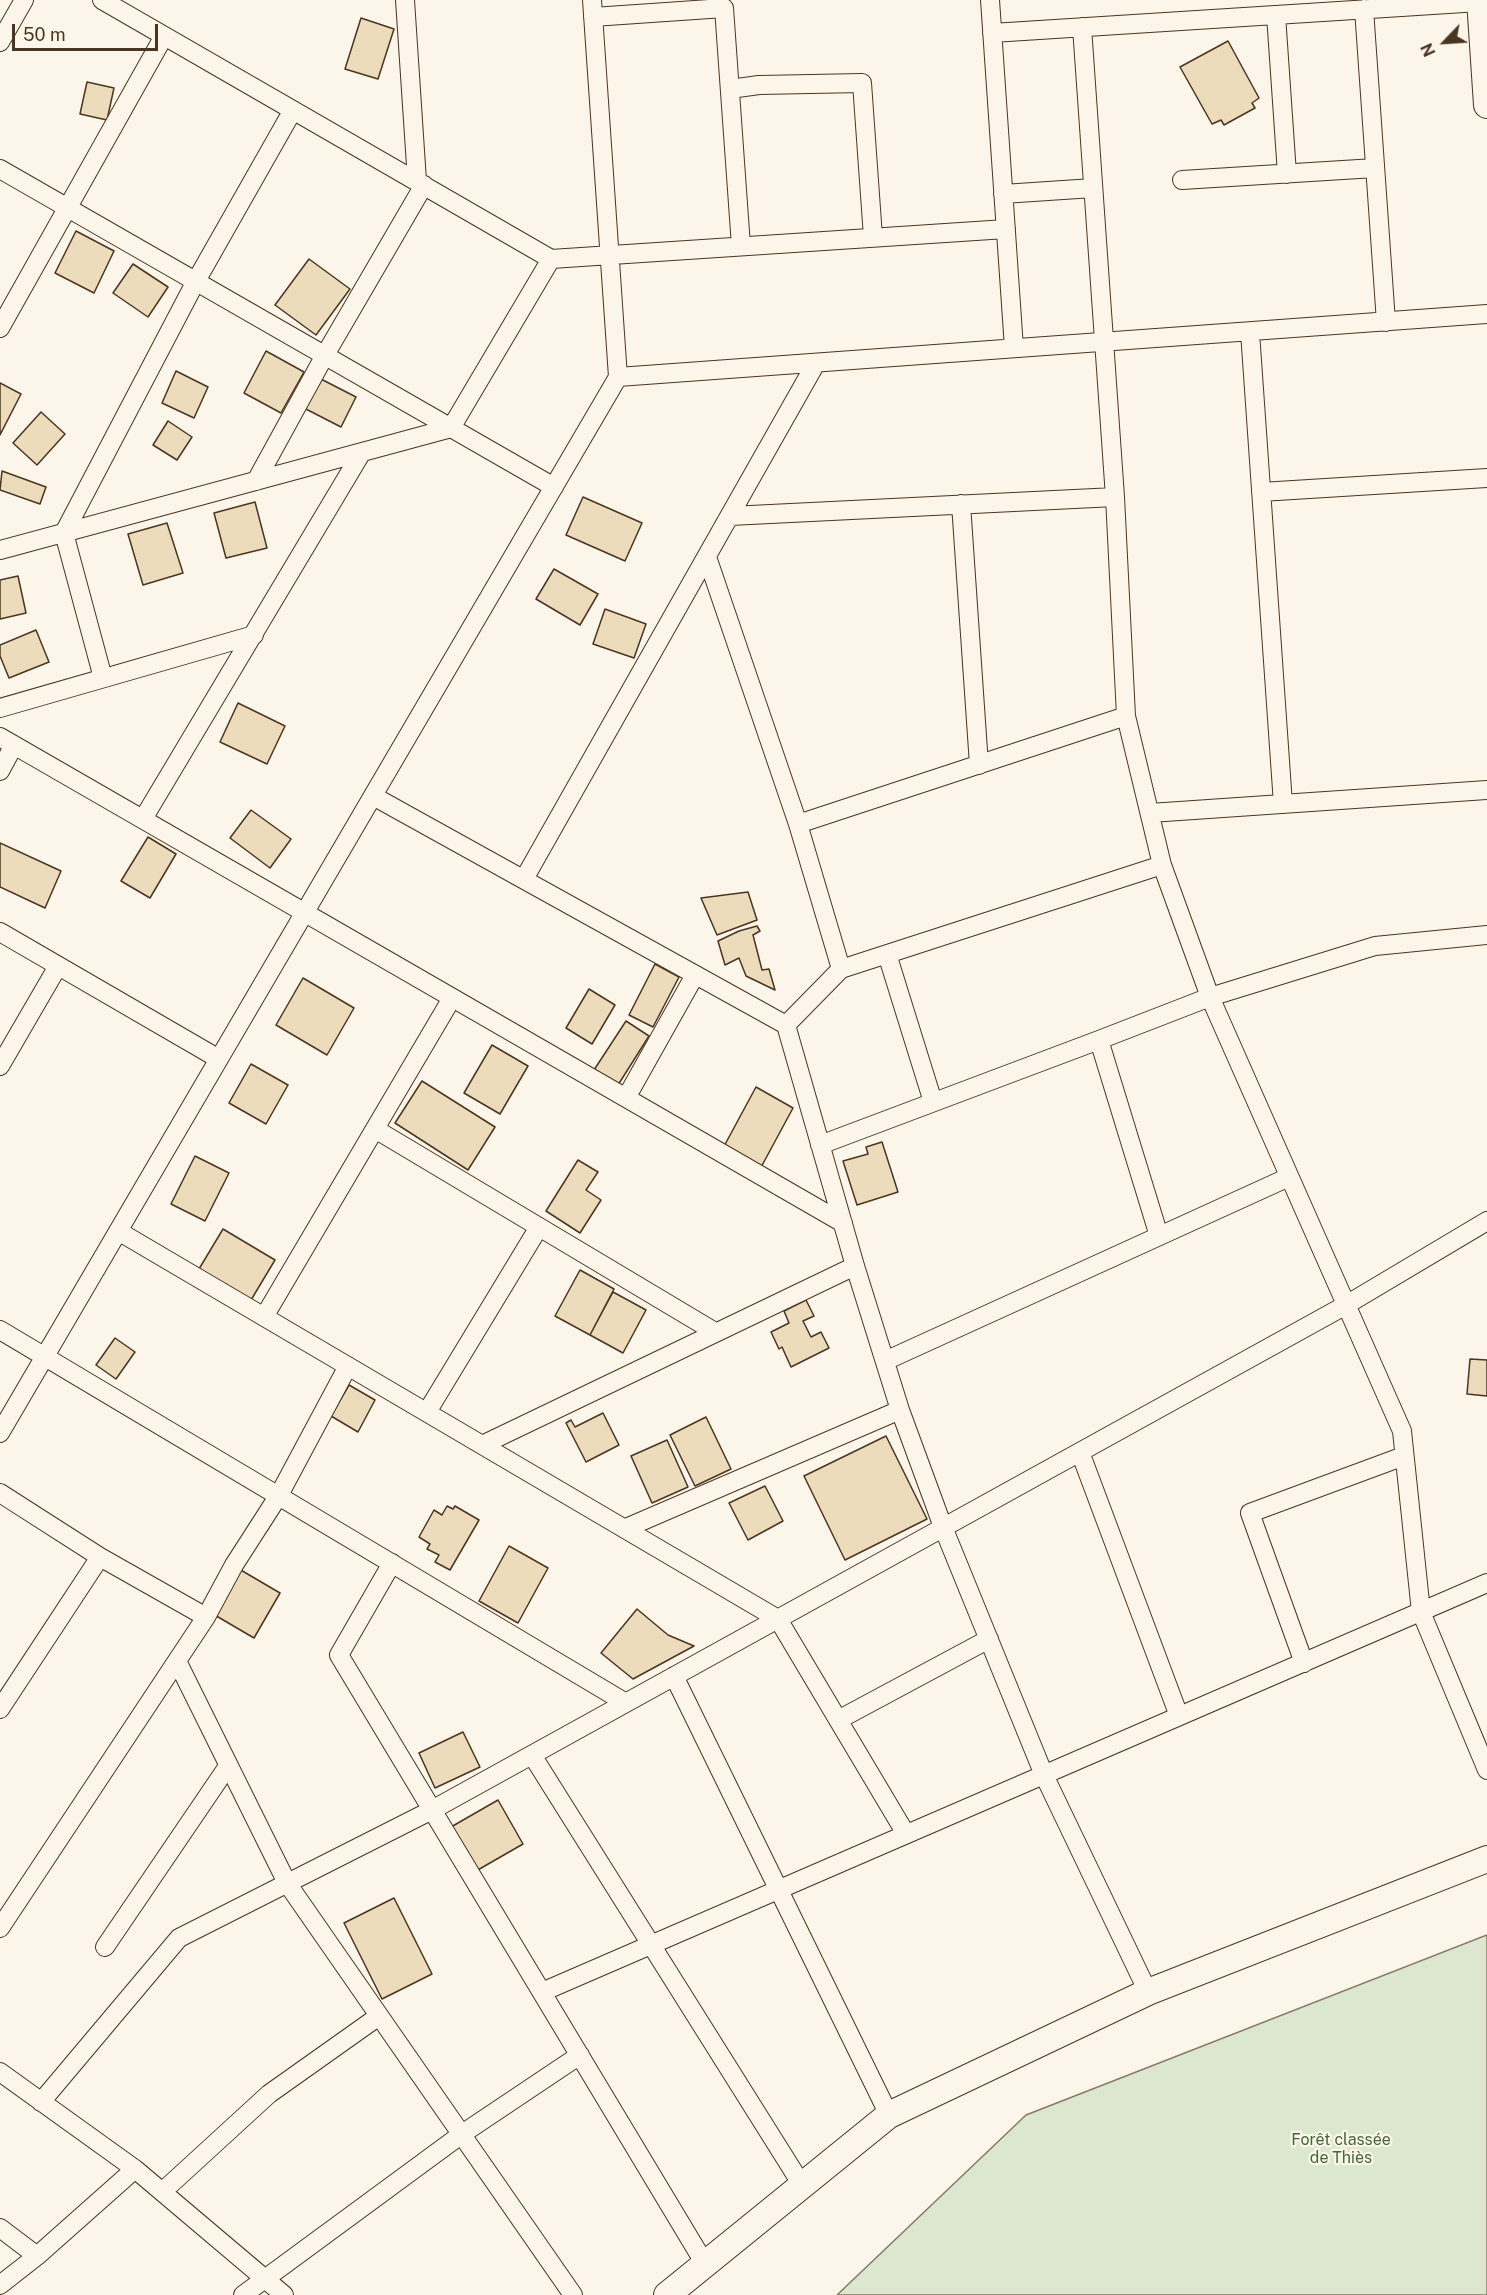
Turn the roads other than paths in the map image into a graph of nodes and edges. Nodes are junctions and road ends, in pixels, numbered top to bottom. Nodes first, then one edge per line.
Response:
1 (24, 0) edge
2 (102, 0) edge
3 (405, 0) edge
4 (990, 0) edge
5 (1480, 1) edge
6 (592, 8) edge
7 (1364, 9) junction
8 (1276, 15) junction
9 (1082, 27) junction
10 (992, 33) junction
11 (165, 36) junction
12 (0, 42) edge
13 (730, 90) junction
14 (1487, 105) edge
15 (293, 110) junction
16 (1375, 168) junction
17 (0, 169) edge
18 (1287, 174) junction
19 (1182, 180) dead end
20 (421, 183) junction
21 (1093, 188) junction
22 (1003, 194) junction
23 (68, 208) junction
24 (1006, 229) junction
25 (873, 237) junction
26 (741, 246) junction
27 (609, 255) junction
28 (551, 259) junction
29 (196, 281) junction
30 (1487, 314) edge
31 (1386, 322) junction
32 (0, 328) edge
33 (1250, 332) junction
34 (1104, 342) junction
35 (1014, 348) junction
36 (325, 355) junction
37 (816, 363) junction
38 (618, 377) junction
39 (451, 428) junction
40 (362, 452) junction
41 (1487, 477) edge
42 (256, 481) junction
43 (554, 487) junction
44 (1261, 492) junction
45 (1115, 496) junction
46 (961, 504) junction
47 (730, 516) junction
48 (64, 533) junction
49 (0, 550) edge
50 (707, 557) junction
51 (254, 634) junction
52 (104, 678) junction
53 (0, 708) edge
54 (1126, 716) junction
55 (7, 741) edge
56 (979, 765) junction
57 (0, 771) edge
58 (1487, 790) edge
59 (373, 796) junction
60 (1283, 804) junction
61 (1150, 813) junction
62 (143, 819) junction
63 (798, 824) junction
64 (1162, 865) junction
65 (524, 879) junction
66 (304, 913) junction
67 (0, 932) edge
68 (1487, 935) edge
69 (887, 954) junction
70 (58, 966) junction
71 (841, 969) junction
72 (695, 975) junction
73 (1210, 997) junction
74 (452, 998) junction
75 (786, 1025) junction
76 (1099, 1040) junction
77 (219, 1059) junction
78 (0, 1066) edge
79 (626, 1098) junction
80 (933, 1102) junction
81 (375, 1129) junction
82 (820, 1145) junction
83 (1289, 1177) junction
84 (1487, 1221) edge
85 (843, 1223) junction
86 (540, 1227) junction
87 (118, 1231) junction
88 (1159, 1236) junction
89 (855, 1266) junction
90 (1346, 1305) junction
91 (264, 1317) junction
92 (0, 1330) edge
93 (715, 1332) junction
94 (45, 1357) junction
95 (885, 1362) junction
96 (348, 1366) junction
97 (900, 1410) junction
98 (427, 1412) junction
99 (0, 1433) edge
100 (482, 1445) junction
101 (1080, 1452) junction
102 (1404, 1456) junction
103 (0, 1492) edge
104 (279, 1495) junction
105 (943, 1527) junction
106 (626, 1528) junction
107 (100, 1557) junction
108 (392, 1563) junction
109 (1487, 1583) edge
110 (1421, 1612) junction
111 (206, 1617) junction
112 (778, 1618) junction
113 (988, 1639) junction
114 (177, 1661) junction
115 (1304, 1663) junction
116 (674, 1676) junction
117 (626, 1703) junction
118 (0, 1709) edge
119 (1179, 1716) junction
120 (838, 1720) junction
121 (532, 1755) junction
122 (228, 1766) junction
123 (1487, 1770) edge
124 (1044, 1775) junction
125 (432, 1810) junction
126 (906, 1834) junction
127 (1487, 1859) edge
128 (287, 1883) junction
129 (779, 1890) junction
130 (0, 1928) edge
131 (651, 1946) junction
132 (105, 1947) dead end
133 (542, 1992) junction
134 (1148, 1992) junction
135 (380, 2016) junction
136 (580, 2055) junction
137 (0, 2072) edge
138 (41, 2102) junction
139 (889, 2115) junction
140 (462, 2134) junction
141 (135, 2169) junction
142 (802, 2185) junction
143 (162, 2192) junction
144 (0, 2228) edge
145 (37, 2256) junction
146 (705, 2264) junction
147 (264, 2278) junction
148 (0, 2285) edge
149 (243, 2295) edge
150 (284, 2295) edge
151 (573, 2295) edge
152 (667, 2295) edge

1 - 12 street
2 - 11 street
3 - 20 street
4 - 10 street
5 - 7 street
5 - 14 main road
6 - 13 street
6 - 27 street
7 - 8 street
7 - 16 street
8 - 9 street
8 - 18 street
9 - 10 street
9 - 21 street
10 - 22 street
11 - 15 street
11 - 23 street
13 - 25 street
13 - 26 street
15 - 20 street
15 - 29 street
16 - 18 street
16 - 31 street
17 - 23 street
18 - 19 street
20 - 28 street
20 - 36 street
21 - 22 street
21 - 34 street
22 - 24 street
23 - 29 street
23 - 32 street
24 - 25 street
24 - 35 street
25 - 26 street
26 - 27 street
27 - 28 street
27 - 38 street
28 - 39 street
29 - 36 street
29 - 48 street
30 - 31 street
31 - 33 street
33 - 34 street
33 - 44 street
34 - 35 street
34 - 45 street
35 - 37 street
36 - 39 street
36 - 42 street
37 - 38 street
37 - 47 street
38 - 43 street
39 - 40 street
39 - 43 street
40 - 42 street
40 - 51 street
41 - 44 street
42 - 48 street
43 - 59 street
44 - 60 street
45 - 46 street
45 - 54 street
46 - 47 street
46 - 56 street
47 - 50 street
48 - 49 street
48 - 52 street
50 - 63 street
50 - 65 street
51 - 52 street
51 - 62 street
52 - 53 street
54 - 56 street
54 - 61 street
55 - 57 street
55 - 62 street
56 - 63 street
58 - 60 street
59 - 65 street
59 - 66 street
60 - 61 street
61 - 64 street
62 - 66 street
63 - 71 street
64 - 69 street
64 - 73 street
65 - 72 street
66 - 74 street
66 - 77 street
67 - 70 street
68 - 73 street
69 - 71 street
69 - 80 street
70 - 77 street
70 - 78 street
71 - 75 street
72 - 75 street
72 - 79 street
73 - 76 street
73 - 83 street
74 - 79 street
74 - 81 street
75 - 82 street
76 - 80 street
76 - 88 street
77 - 87 street
79 - 85 street
80 - 82 street
81 - 86 street
81 - 91 street
82 - 85 street
83 - 88 street
83 - 90 street
84 - 90 street
85 - 89 street
86 - 93 street
86 - 98 street
87 - 91 street
87 - 94 street
88 - 95 street
89 - 93 street
89 - 95 street
90 - 101 street
90 - 102 street
91 - 96 street
92 - 94 street
93 - 100 street
94 - 99 street
94 - 104 street
95 - 97 street
96 - 98 street
96 - 104 street
97 - 105 street
97 - 106 street
98 - 100 street
100 - 106 street
101 - 105 street
101 - 119 street
102 - 110 street
102 - 115 street
103 - 107 street
104 - 108 street
104 - 111 street
105 - 112 street
105 - 113 street
106 - 112 street
107 - 111 street
107 - 118 street
108 - 117 street
108 - 125 street
109 - 110 street
110 - 115 street
110 - 123 street
111 - 114 street
112 - 116 street
112 - 120 street
113 - 120 street
113 - 124 street
114 - 122 street
114 - 130 street
115 - 119 street
116 - 117 street
116 - 129 street
117 - 121 street
119 - 124 street
120 - 126 street
121 - 125 street
121 - 131 street
122 - 128 street
122 - 132 street
124 - 126 street
124 - 134 street
125 - 128 street
125 - 133 street
126 - 129 street
127 - 134 main road
128 - 135 street
128 - 138 street
129 - 131 street
129 - 139 street
131 - 133 street
131 - 142 street
133 - 136 street
134 - 139 main road
135 - 140 street
135 - 143 street
136 - 140 street
136 - 146 street
137 - 138 street
138 - 141 street
139 - 142 main road
140 - 147 street
140 - 151 street
141 - 143 street
141 - 145 street
142 - 146 main road
143 - 147 street
144 - 145 street
145 - 148 street
146 - 152 main road
147 - 149 street
147 - 150 street

